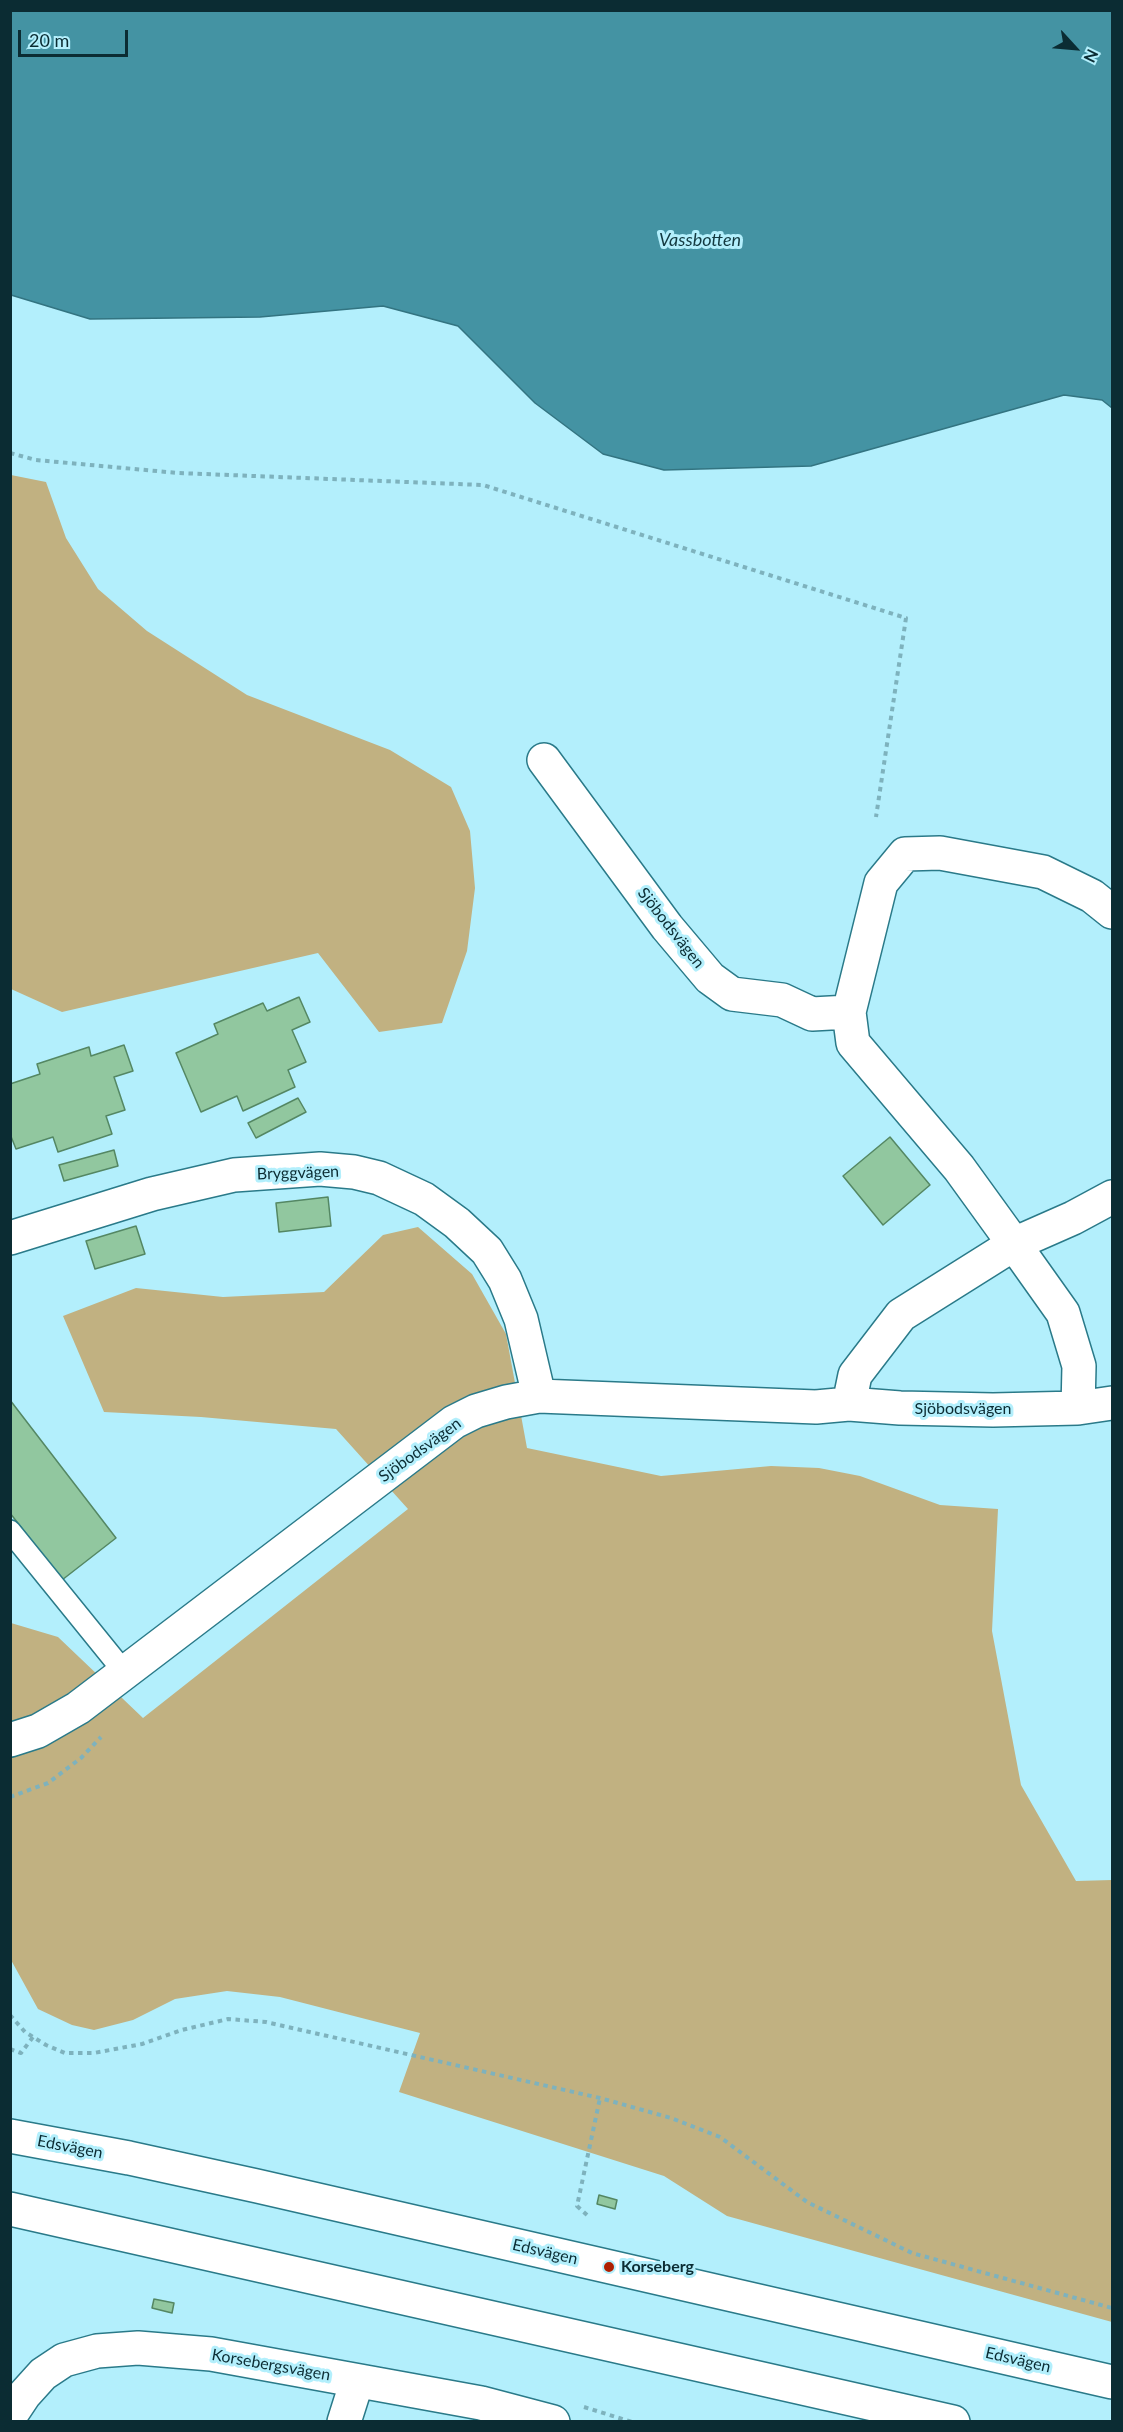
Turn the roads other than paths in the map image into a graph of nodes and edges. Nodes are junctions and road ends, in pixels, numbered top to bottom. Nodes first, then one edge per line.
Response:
1 (544, 760) dead end
2 (1113, 912) edge
3 (849, 1012) junction
4 (1113, 1197) edge
5 (10, 1238) edge
6 (1014, 1244) junction
7 (539, 1396) junction
8 (1113, 1402) edge
9 (849, 1404) junction
10 (1078, 1408) junction
11 (10, 1531) edge
12 (124, 1673) junction
13 (10, 1740) edge
14 (10, 2136) edge
15 (10, 2209) edge
16 (357, 2381) junction
17 (1113, 2382) edge
18 (10, 2416) edge
19 (344, 2421) edge
20 (553, 2421) edge
21 (954, 2421) edge

1 - 3 street, Sjöbodsvägen
2 - 3 street
3 - 6 street
4 - 6 street
5 - 7 street, Bryggvägen
6 - 9 street
6 - 10 street
7 - 9 street, Sjöbodsvägen
7 - 12 street, Sjöbodsvägen
8 - 10 street, Sjöbodsvägen
9 - 10 street, Sjöbodsvägen
11 - 12 lane
12 - 13 street, Sjöbodsvägen
14 - 17 street, Edsvägen
15 - 21 street
16 - 18 street, Korsebergsvägen
16 - 19 street
16 - 20 street, Korsebergsvägen

